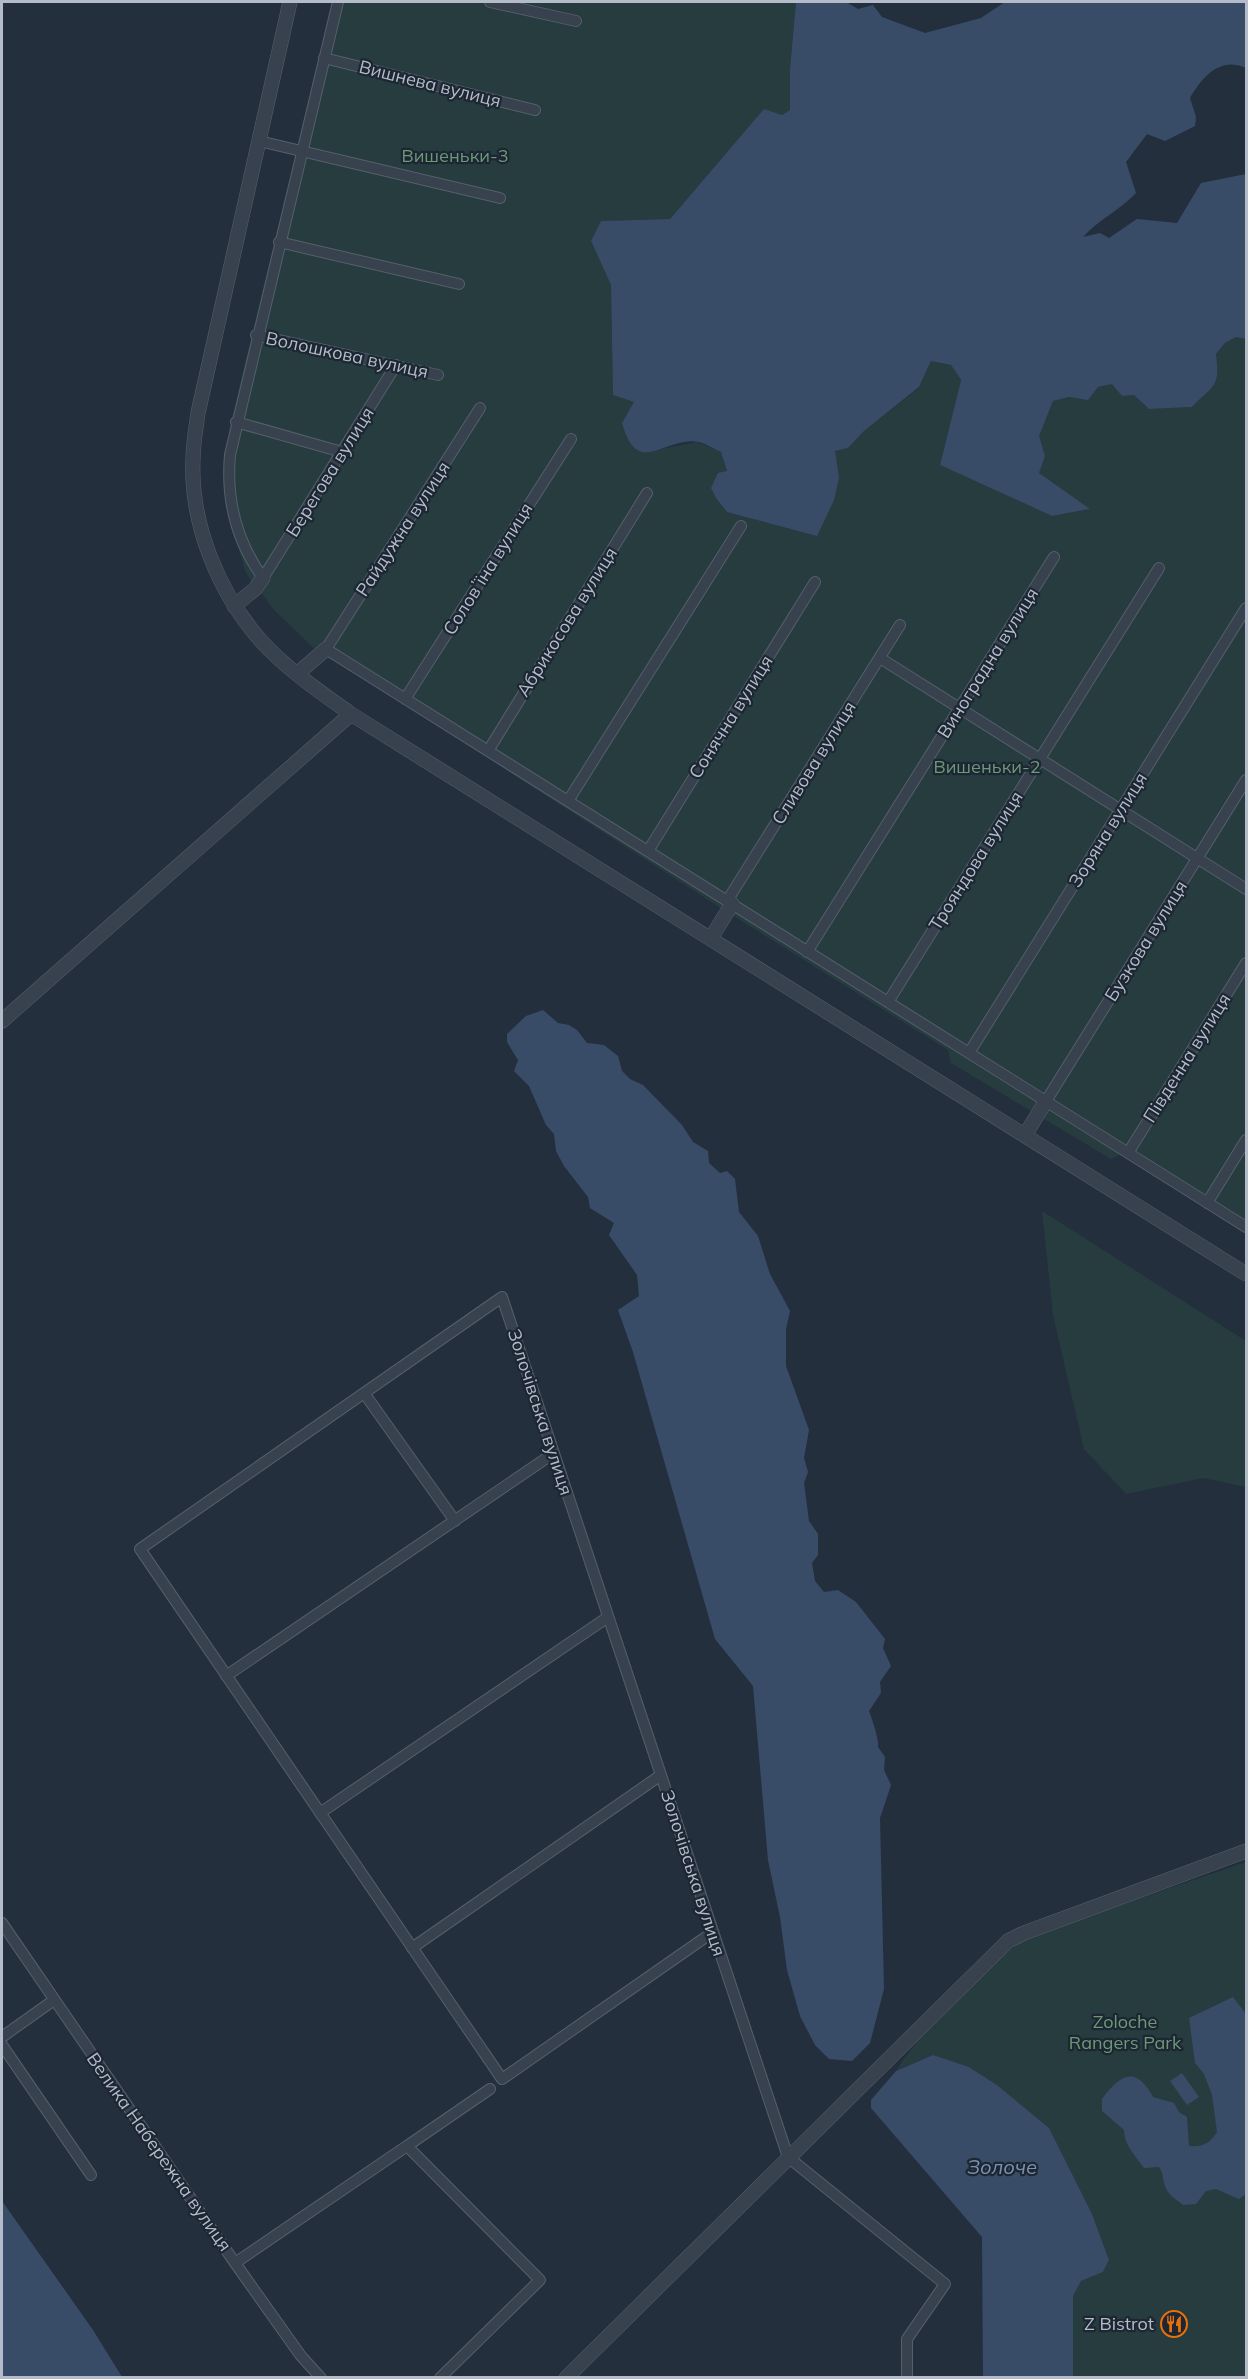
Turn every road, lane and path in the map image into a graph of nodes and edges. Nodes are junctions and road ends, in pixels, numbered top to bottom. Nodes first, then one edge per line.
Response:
1 (290, 2) edge
2 (338, 2) edge
3 (490, 2) edge
4 (576, 21) dead end
5 (324, 58) junction
6 (536, 110) dead end
7 (259, 141) junction
8 (302, 150) junction
9 (500, 198) dead end
10 (279, 242) junction
11 (459, 284) dead end
12 (256, 335) junction
13 (396, 365) junction
14 (438, 375) dead end
15 (480, 408) dead end
16 (236, 422) junction
17 (571, 439) dead end
18 (342, 452) junction
19 (647, 493) dead end
20 (741, 526) dead end
21 (1054, 557) dead end
22 (1159, 568) dead end
23 (263, 578) junction
24 (815, 582) dead end
25 (234, 606) junction
26 (1246, 608) edge
27 (900, 625) dead end
28 (326, 649) junction
29 (880, 658) junction
30 (297, 674) junction
31 (405, 699) junction
32 (959, 708) junction
33 (351, 714) junction
34 (488, 751) junction
35 (1040, 759) junction
36 (1246, 780) edge
37 (568, 801) junction
38 (1120, 810) junction
39 (648, 851) junction
40 (1198, 858) junction
41 (1246, 889) edge
42 (730, 903) junction
43 (711, 938) junction
44 (807, 952) junction
45 (1246, 963) edge
46 (888, 1002) junction
47 (2, 1021) edge
48 (969, 1053) junction
49 (1046, 1101) junction
50 (1025, 1135) junction
51 (1246, 1140) edge
52 (1128, 1153) junction
53 (1207, 1203) junction
54 (1246, 1227) edge
55 (1246, 1274) edge
56 (364, 1393) junction
57 (554, 1453) junction
58 (455, 1521) junction
59 (608, 1617) junction
60 (226, 1676) junction
61 (661, 1775) junction
62 (320, 1813) junction
63 (1246, 1851) edge
64 (2, 1923) edge
65 (713, 1932) junction
66 (412, 1948) junction
67 (54, 2000) junction
68 (2, 2037) edge
69 (2, 2045) edge
70 (490, 2089) dead end
71 (407, 2146) junction
72 (788, 2157) junction
73 (91, 2175) dead end
74 (235, 2263) junction
75 (321, 2378) edge
76 (440, 2378) edge
77 (566, 2378) edge
78 (907, 2378) edge

1 - 7 street
2 - 5 street
3 - 4 street
5 - 6 street, Вишнева вулиця
5 - 8 street
7 - 8 street
7 - 25 street
8 - 9 street
8 - 10 street
10 - 11 street
10 - 12 street
12 - 13 street, Волошкова вулиця
12 - 16 street
13 - 14 street, Волошкова вулиця
13 - 18 street, Берегова вулиця
15 - 28 street, Райдужна вулиця
16 - 18 street
16 - 23 street
17 - 31 street, Соловʼїна вулиця
18 - 23 street, Берегова вулиця
19 - 34 street, Абрикосова вулиця
20 - 37 street
21 - 32 street, Виноградна вулиця
22 - 35 street, Трояндова вулиця
23 - 25 street
24 - 39 street, Сонячна вулиця
25 - 30 street
26 - 38 street, Зоряна вулиця
27 - 29 street, Сливова вулиця
28 - 30 street
28 - 31 street
29 - 32 street
29 - 42 street, Сливова вулиця
30 - 33 street
31 - 34 street
32 - 35 street
32 - 44 street, Виноградна вулиця
33 - 43 street
33 - 47 street
34 - 37 street
35 - 38 street
35 - 46 street, Трояндова вулиця
36 - 40 street, Бузкова вулиця
37 - 39 street
38 - 40 street
38 - 48 street, Зоряна вулиця
39 - 42 street
40 - 41 street
40 - 49 street, Бузкова вулиця
42 - 43 street
42 - 44 street
43 - 50 street
44 - 46 street
45 - 52 street, Південна вулиця
46 - 48 street
48 - 49 street
49 - 50 street
49 - 52 street
50 - 55 street
51 - 53 street
52 - 53 street
53 - 54 street
56 - 57 street, Золочівська вулиця
56 - 58 street
56 - 60 street
57 - 58 street
57 - 59 street, Золочівська вулиця
58 - 60 street
59 - 61 street, Золочівська вулиця
59 - 62 street
60 - 62 street
61 - 65 street, Золочівська вулиця
61 - 66 street
62 - 66 street
63 - 72 street
64 - 67 street, Велика Набережна вулиця
65 - 66 street
65 - 72 street, Золочівська вулиця
67 - 68 street
67 - 74 street, Велика Набережна вулиця
69 - 73 street
70 - 71 street
71 - 74 street
71 - 76 street
72 - 77 street
72 - 78 street
74 - 75 street, Велика Набережна вулиця

